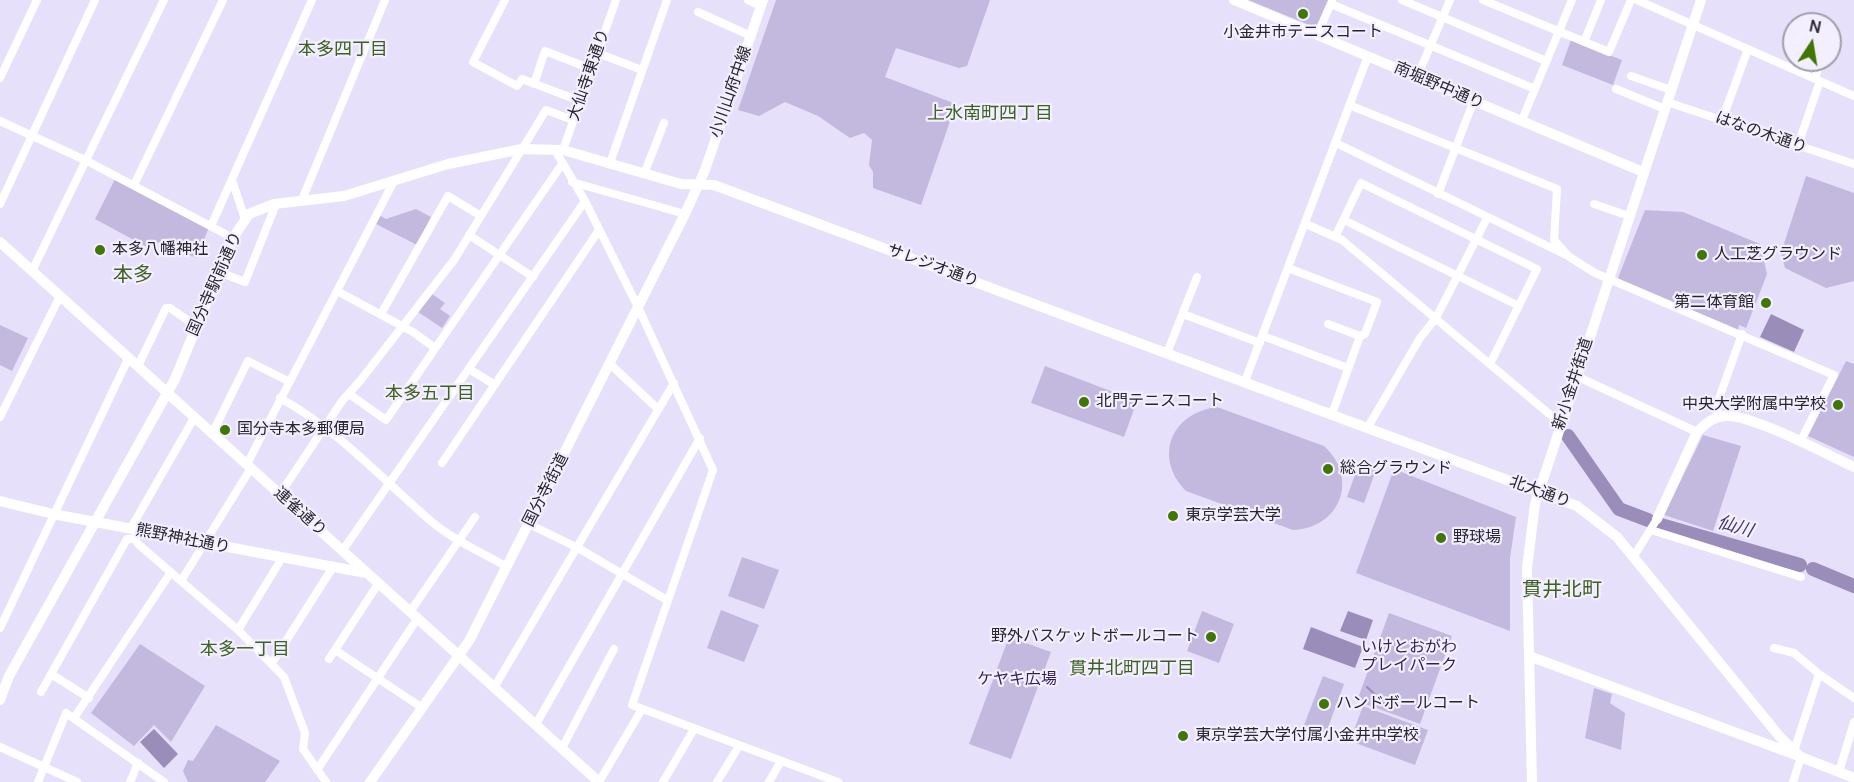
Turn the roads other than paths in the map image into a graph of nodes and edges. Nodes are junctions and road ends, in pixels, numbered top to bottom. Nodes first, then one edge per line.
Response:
1 (37, 0) edge
2 (95, 0) edge
3 (164, 0) edge
4 (223, 0) edge
5 (312, 0) edge
6 (385, 0) edge
7 (505, 0) edge
8 (616, 0) edge
9 (667, 0) edge
10 (747, 0) edge
11 (1234, 0) edge
12 (1402, 0) edge
13 (1450, 0) edge
14 (1483, 0) edge
15 (1601, 0) edge
16 (1631, 0) edge
17 (1637, 0) edge
18 (1701, 0) edge
19 (1568, 1) edge
20 (1331, 2) edge
21 (762, 3) edge
22 (698, 12) dead end
23 (1443, 17) junction
24 (1693, 25) junction
25 (1558, 32) junction
26 (1317, 35) junction
27 (751, 36) junction
28 (1584, 42) junction
29 (1431, 46) junction
30 (1748, 49) junction
31 (597, 53) junction
32 (1368, 56) junction
33 (1546, 61) junction
34 (591, 69) junction
35 (642, 70) junction
36 (1819, 72) edge
37 (1631, 76) dead end
38 (1417, 77) junction
39 (0, 78) edge
40 (1817, 80) junction
41 (534, 84) junction
42 (1616, 88) dead end
43 (1535, 89) junction
44 (1671, 90) junction
45 (1854, 96) edge
46 (1474, 100) junction
47 (580, 101) junction
48 (1349, 105) junction
49 (1666, 105) junction
50 (573, 120) junction
51 (1522, 120) junction
52 (1722, 120) junction
53 (0, 121) edge
54 (664, 123) dead end
55 (32, 135) junction
56 (1336, 143) junction
57 (1798, 146) junction
58 (1458, 148) junction
59 (522, 149) junction
60 (559, 150) junction
61 (87, 161) junction
62 (610, 163) junction
63 (562, 164) junction
64 (1854, 164) edge
65 (1643, 172) junction
66 (644, 174) junction
67 (232, 180) junction
68 (572, 182) junction
69 (393, 183) junction
70 (699, 184) junction
71 (134, 185) junction
72 (1438, 194) junction
73 (301, 201) junction
74 (585, 201) junction
75 (0, 204) edge
76 (276, 204) junction
77 (1594, 204) dead end
78 (685, 214) junction
79 (481, 216) junction
80 (1629, 216) junction
81 (1487, 218) junction
82 (245, 219) junction
83 (1344, 220) junction
84 (1306, 224) junction
85 (210, 226) junction
86 (598, 230) junction
87 (470, 235) junction
88 (1335, 237) junction
89 (233, 238) junction
90 (1477, 238) junction
91 (0, 242) edge
92 (499, 254) junction
93 (1568, 256) junction
94 (1288, 268) junction
95 (32, 270) junction
96 (219, 272) junction
97 (1457, 276) junction
98 (533, 277) junction
99 (1197, 277) dead end
100 (1607, 280) junction
101 (337, 291) junction
102 (60, 296) junction
103 (1519, 306) junction
104 (638, 307) junction
105 (381, 314) junction
106 (1183, 314) junction
107 (1436, 318) junction
108 (1328, 324) dead end
109 (196, 326) junction
110 (402, 326) junction
111 (1742, 334) junction
112 (1360, 336) junction
113 (1261, 339) junction
114 (435, 348) junction
115 (1167, 353) junction
116 (129, 357) junction
117 (609, 363) junction
118 (1490, 364) junction
119 (138, 366) junction
120 (1348, 368) junction
121 (469, 369) junction
122 (1576, 376) junction
123 (288, 381) junction
124 (1245, 381) junction
125 (674, 384) junction
126 (495, 385) junction
127 (168, 393) junction
128 (349, 394) junction
129 (280, 398) junction
130 (658, 409) junction
131 (1332, 414) junction
132 (0, 417) edge
133 (1718, 417) junction
134 (194, 418) junction
135 (1560, 423) junction
136 (325, 427) junction
137 (1368, 427) junction
138 (1697, 432) junction
139 (212, 434) junction
140 (700, 438) junction
141 (1800, 442) junction
142 (442, 463) dead end
143 (249, 466) junction
144 (1854, 467) edge
145 (391, 483) junction
146 (1539, 491) junction
147 (280, 494) junction
148 (0, 501) edge
149 (53, 514) junction
150 (475, 517) dead end
151 (1657, 519) joint
152 (96, 522) junction
153 (529, 524) junction
154 (1651, 530) junction
155 (134, 532) junction
156 (458, 538) junction
157 (205, 543) junction
158 (578, 548) junction
159 (343, 550) junction
160 (1634, 556) junction
161 (282, 558) junction
162 (333, 567) junction
163 (507, 567) junction
164 (171, 572) junction
165 (366, 573) junction
166 (621, 573) junction
167 (1801, 577) dead end
168 (181, 581) junction
169 (378, 584) junction
170 (666, 600) junction
171 (414, 616) junction
172 (0, 628) edge
173 (238, 630) junction
174 (1774, 648) dead end
175 (614, 649) dead end
176 (336, 650) junction
177 (459, 655) junction
178 (1529, 656) junction
179 (329, 659) dead end
180 (272, 663) junction
181 (5, 673) edge
182 (51, 674) junction
183 (1819, 674) junction
184 (378, 678) junction
185 (495, 686) junction
186 (40, 693) dead end
187 (89, 698) junction
188 (1854, 698) edge
189 (0, 700) edge
190 (421, 707) junction
191 (642, 709) junction
192 (74, 718) junction
193 (1854, 722) edge
194 (536, 724) junction
195 (694, 729) junction
196 (739, 746) junction
197 (0, 747) edge
198 (562, 748) junction
199 (1798, 754) junction
200 (781, 761) junction
201 (138, 763) junction
202 (44, 767) junction
203 (317, 770) junction
204 (1839, 772) junction
205 (1854, 778) edge
206 (38, 782) edge
207 (77, 782) edge
208 (130, 782) edge
209 (164, 782) edge
210 (326, 782) edge
211 (370, 782) edge
212 (599, 782) edge
213 (663, 782) edge
214 (717, 782) edge
215 (769, 782) edge
216 (838, 782) edge
217 (1532, 782) edge
218 (1793, 782) edge

1 - 39 street
2 - 55 street
3 - 61 street
4 - 71 street
5 - 67 street
6 - 73 street
7 - 41 street
8 - 31 street, 大仙寺東通り
9 - 35 street
10 - 21 street
11 - 26 street, 南堀野中通り
12 - 23 street
13 - 23 street
14 - 25 street
15 - 28 street
16 - 28 street
17 - 24 street
18 - 24 street, 新小金井街道
19 - 25 street
20 - 26 street
20 - 29 street
21 - 27 street, 小川山府中線
22 - 27 street
23 - 29 street
23 - 33 street
24 - 30 street
24 - 44 street, 新小金井街道
25 - 28 street
25 - 33 street
26 - 32 street, 南堀野中通り
27 - 70 street, 小川山府中線
29 - 38 street
29 - 43 street
30 - 40 street
30 - 52 street
31 - 34 street, 大仙寺東通り
31 - 35 street
32 - 38 street, 南堀野中通り
32 - 48 street
33 - 43 street
34 - 41 street
34 - 47 street, 大仙寺東通り
35 - 62 street
36 - 40 street
37 - 44 street
38 - 46 street, 南堀野中通り
40 - 45 street
40 - 57 street
41 - 47 street
42 - 49 street, はなの木通り
43 - 51 street
44 - 49 street, 新小金井街道
46 - 51 street, 南堀野中通り
46 - 58 street
47 - 50 street, 大仙寺東通り
48 - 56 street
48 - 58 street
49 - 52 street, はなの木通り
49 - 65 street, 新小金井街道
50 - 59 street
50 - 60 street, 大仙寺東通り
51 - 65 street, 南堀野中通り
52 - 57 street, はなの木通り
53 - 55 street
54 - 66 street
55 - 61 street
55 - 75 street
56 - 72 street
56 - 84 street
57 - 64 street, はなの木通り
58 - 72 street
58 - 93 street
59 - 60 street, 国分寺駅前通り
59 - 69 street, 国分寺駅前通り
59 - 79 street
60 - 62 street, 国分寺駅前通り
60 - 63 street
61 - 71 street
61 - 95 street
62 - 66 street, 国分寺駅前通り
63 - 68 street
63 - 92 street
65 - 80 street, 新小金井街道
66 - 70 street, 国分寺駅前通り
67 - 82 street
67 - 85 street
68 - 74 street
68 - 78 street
69 - 73 street, 国分寺駅前通り
69 - 101 street
70 - 78 street, 国分寺街道
70 - 115 street, サレジオ通り
71 - 85 street
72 - 81 street
73 - 76 street, 国分寺駅前通り
74 - 86 street
74 - 98 street
76 - 82 street, 国分寺駅前通り
76 - 96 street
77 - 80 street
78 - 104 street, 国分寺街道
79 - 87 street
79 - 105 street
80 - 100 street, 新小金井街道
81 - 90 street
81 - 93 street
82 - 89 street, 国分寺駅前通り
83 - 88 street
83 - 90 street
83 - 97 street
84 - 88 street
84 - 94 street
85 - 89 street
86 - 104 street
86 - 126 street
87 - 92 street
87 - 110 street
88 - 107 street
89 - 96 street, 国分寺駅前通り
90 - 97 street
90 - 103 street
91 - 95 street, 連雀通り
92 - 98 street
92 - 114 street
93 - 100 street
94 - 112 street
94 - 113 street
95 - 102 street, 連雀通り
96 - 109 street, 国分寺駅前通り
97 - 103 street
97 - 107 street
98 - 121 street
99 - 106 street
100 - 111 street
100 - 122 street, 新小金井街道
101 - 105 street
101 - 123 street
102 - 116 street, 連雀通り
102 - 132 street
103 - 118 street
104 - 117 street, 国分寺街道
104 - 125 street
105 - 110 street
106 - 113 street
106 - 115 street
107 - 118 street
107 - 137 street
108 - 112 street
109 - 119 street
109 - 127 street, 国分寺駅前通り
110 - 114 street
110 - 128 street
111 - 133 street
111 - 141 street
112 - 120 street
113 - 120 street
113 - 124 street
114 - 128 street
115 - 124 street, 北大通り
116 - 119 street, 連雀通り
116 - 149 street
117 - 130 street
117 - 153 street, 国分寺街道
118 - 135 street
119 - 127 street, 連雀通り
120 - 131 street
121 - 126 street
121 - 145 street
122 - 135 street, 新小金井街道
122 - 138 street
123 - 129 street
123 - 139 street
124 - 131 street, 北大通り
125 - 130 street
125 - 140 street
126 - 142 street
127 - 134 street, 連雀通り
127 - 152 street, 国分寺駅前通り
128 - 136 street
129 - 136 street
129 - 143 street
130 - 158 street
131 - 137 street, 北大通り
133 - 138 street
133 - 141 street
134 - 139 street, 連雀通り
134 - 155 street
135 - 146 street, 新小金井街道
136 - 145 street
136 - 147 street
137 - 146 street, 北大通り
138 - 151 street
139 - 143 street, 連雀通り
140 - 166 street
140 - 170 street
141 - 144 street
143 - 147 street, 連雀通り
143 - 157 street
145 - 156 street
145 - 159 street
146 - 160 street, 北大通り
146 - 178 street, 新小金井街道
147 - 159 street, 連雀通り
148 - 149 street, 熊野神社通り
149 - 152 street, 熊野神社通り
149 - 172 street
150 - 156 street
151 - 154 street
152 - 155 street, 熊野神社通り
152 - 181 street, 国分寺駅前通り
153 - 158 street
153 - 163 street, 国分寺街道
154 - 160 street
154 - 167 street
155 - 157 street, 熊野神社通り
155 - 164 street
155 - 182 street
156 - 163 street
156 - 171 street
157 - 161 street, 熊野神社通り
157 - 168 street
158 - 166 street
158 - 185 street
159 - 165 street, 連雀通り
160 - 199 street, 北大通り
161 - 162 street, 熊野神社通り
161 - 173 street
162 - 165 street, 熊野神社通り
162 - 180 street
163 - 177 street, 国分寺街道
164 - 168 street
164 - 187 street
165 - 169 street, 連雀通り
166 - 170 street
166 - 194 street
168 - 173 street
169 - 171 street, 連雀通り
169 - 176 street
170 - 191 street
171 - 177 street, 連雀通り
171 - 184 street
173 - 180 street
174 - 183 street
175 - 198 street
176 - 179 street
176 - 184 street
177 - 185 street, 連雀通り
177 - 190 street, 国分寺街道
178 - 199 street
178 - 217 street, 新小金井街道
180 - 203 street
181 - 189 street, 国分寺駅前通り
182 - 186 street
182 - 187 street
183 - 188 street
183 - 199 street
184 - 190 street
184 - 203 street
185 - 194 street, 連雀通り
187 - 192 street
190 - 211 street, 国分寺街道
191 - 195 street
191 - 212 street
192 - 201 street
192 - 202 street
193 - 204 street
194 - 198 street, 連雀通り
195 - 196 street
195 - 213 street
196 - 200 street
196 - 214 street
197 - 202 street
198 - 212 street, 連雀通り
199 - 204 street, 北大通り
199 - 218 street
200 - 215 street
200 - 216 street
201 - 208 street
201 - 209 street
202 - 206 street
202 - 207 street
203 - 210 street
204 - 205 street, 北大通り

